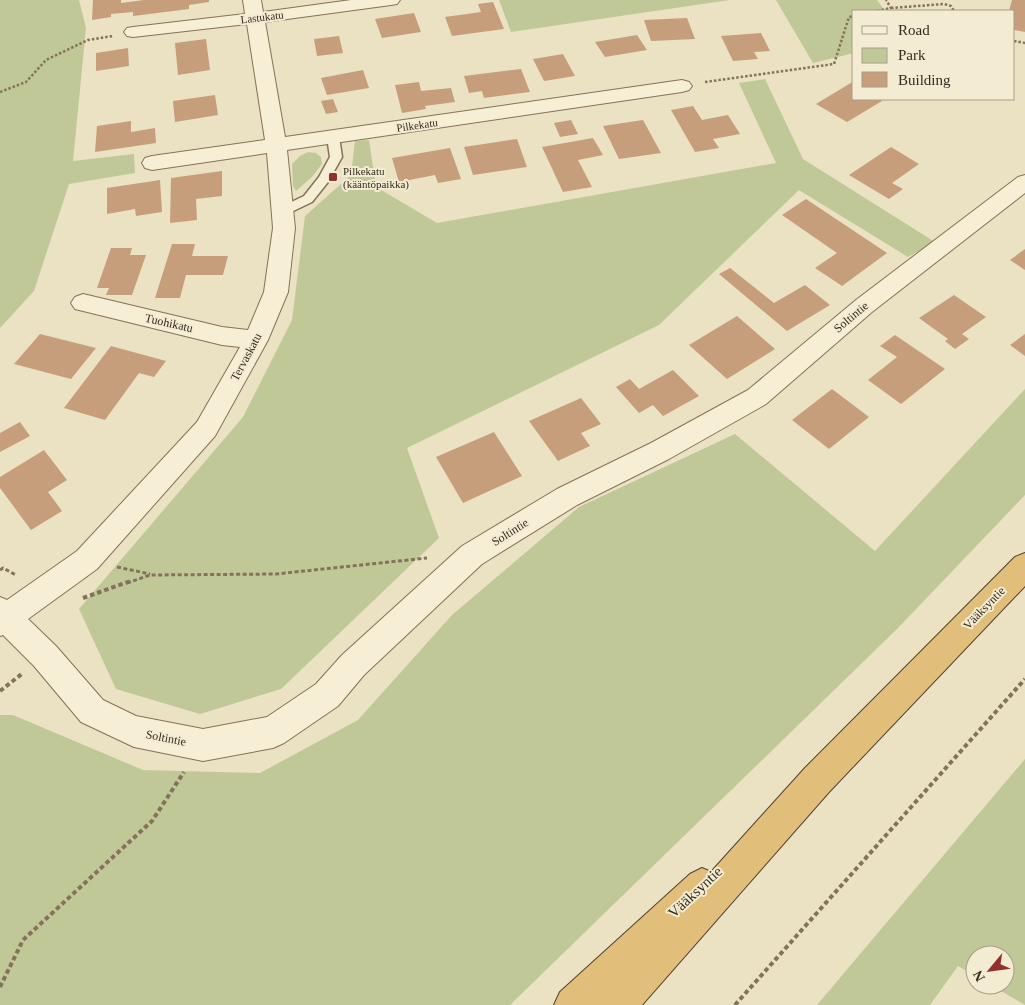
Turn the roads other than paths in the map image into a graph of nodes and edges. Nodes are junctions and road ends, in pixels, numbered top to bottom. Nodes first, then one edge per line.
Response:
1 (391, 0) edge
2 (254, 9) edge
3 (133, 32) road end
4 (682, 86) road end
5 (333, 137) junction
6 (276, 145) junction
7 (152, 163) dead end
8 (1025, 182) edge
9 (283, 211) junction
10 (83, 303) dead end
11 (256, 340) junction
12 (1025, 566) edge
13 (2, 618) edge
14 (817, 780) junction
15 (574, 1005) edge
16 (617, 1005) edge

1 - 2 street, Lastukatu
2 - 3 street, Lastukatu
2 - 6 street, Tervaskatu
4 - 5 street, Pilkekatu
5 - 6 street, Pilkekatu
5 - 9 lane
6 - 7 street, Pilkekatu
6 - 9 street, Tervaskatu
8 - 13 street, Soltintie
9 - 11 street, Tervaskatu
10 - 11 street, Tuohikatu
11 - 13 street, Tervaskatu
12 - 14 highway, Vääksyntie
14 - 15 highway, Vääksyntie
14 - 16 highway, Vääksyntie

